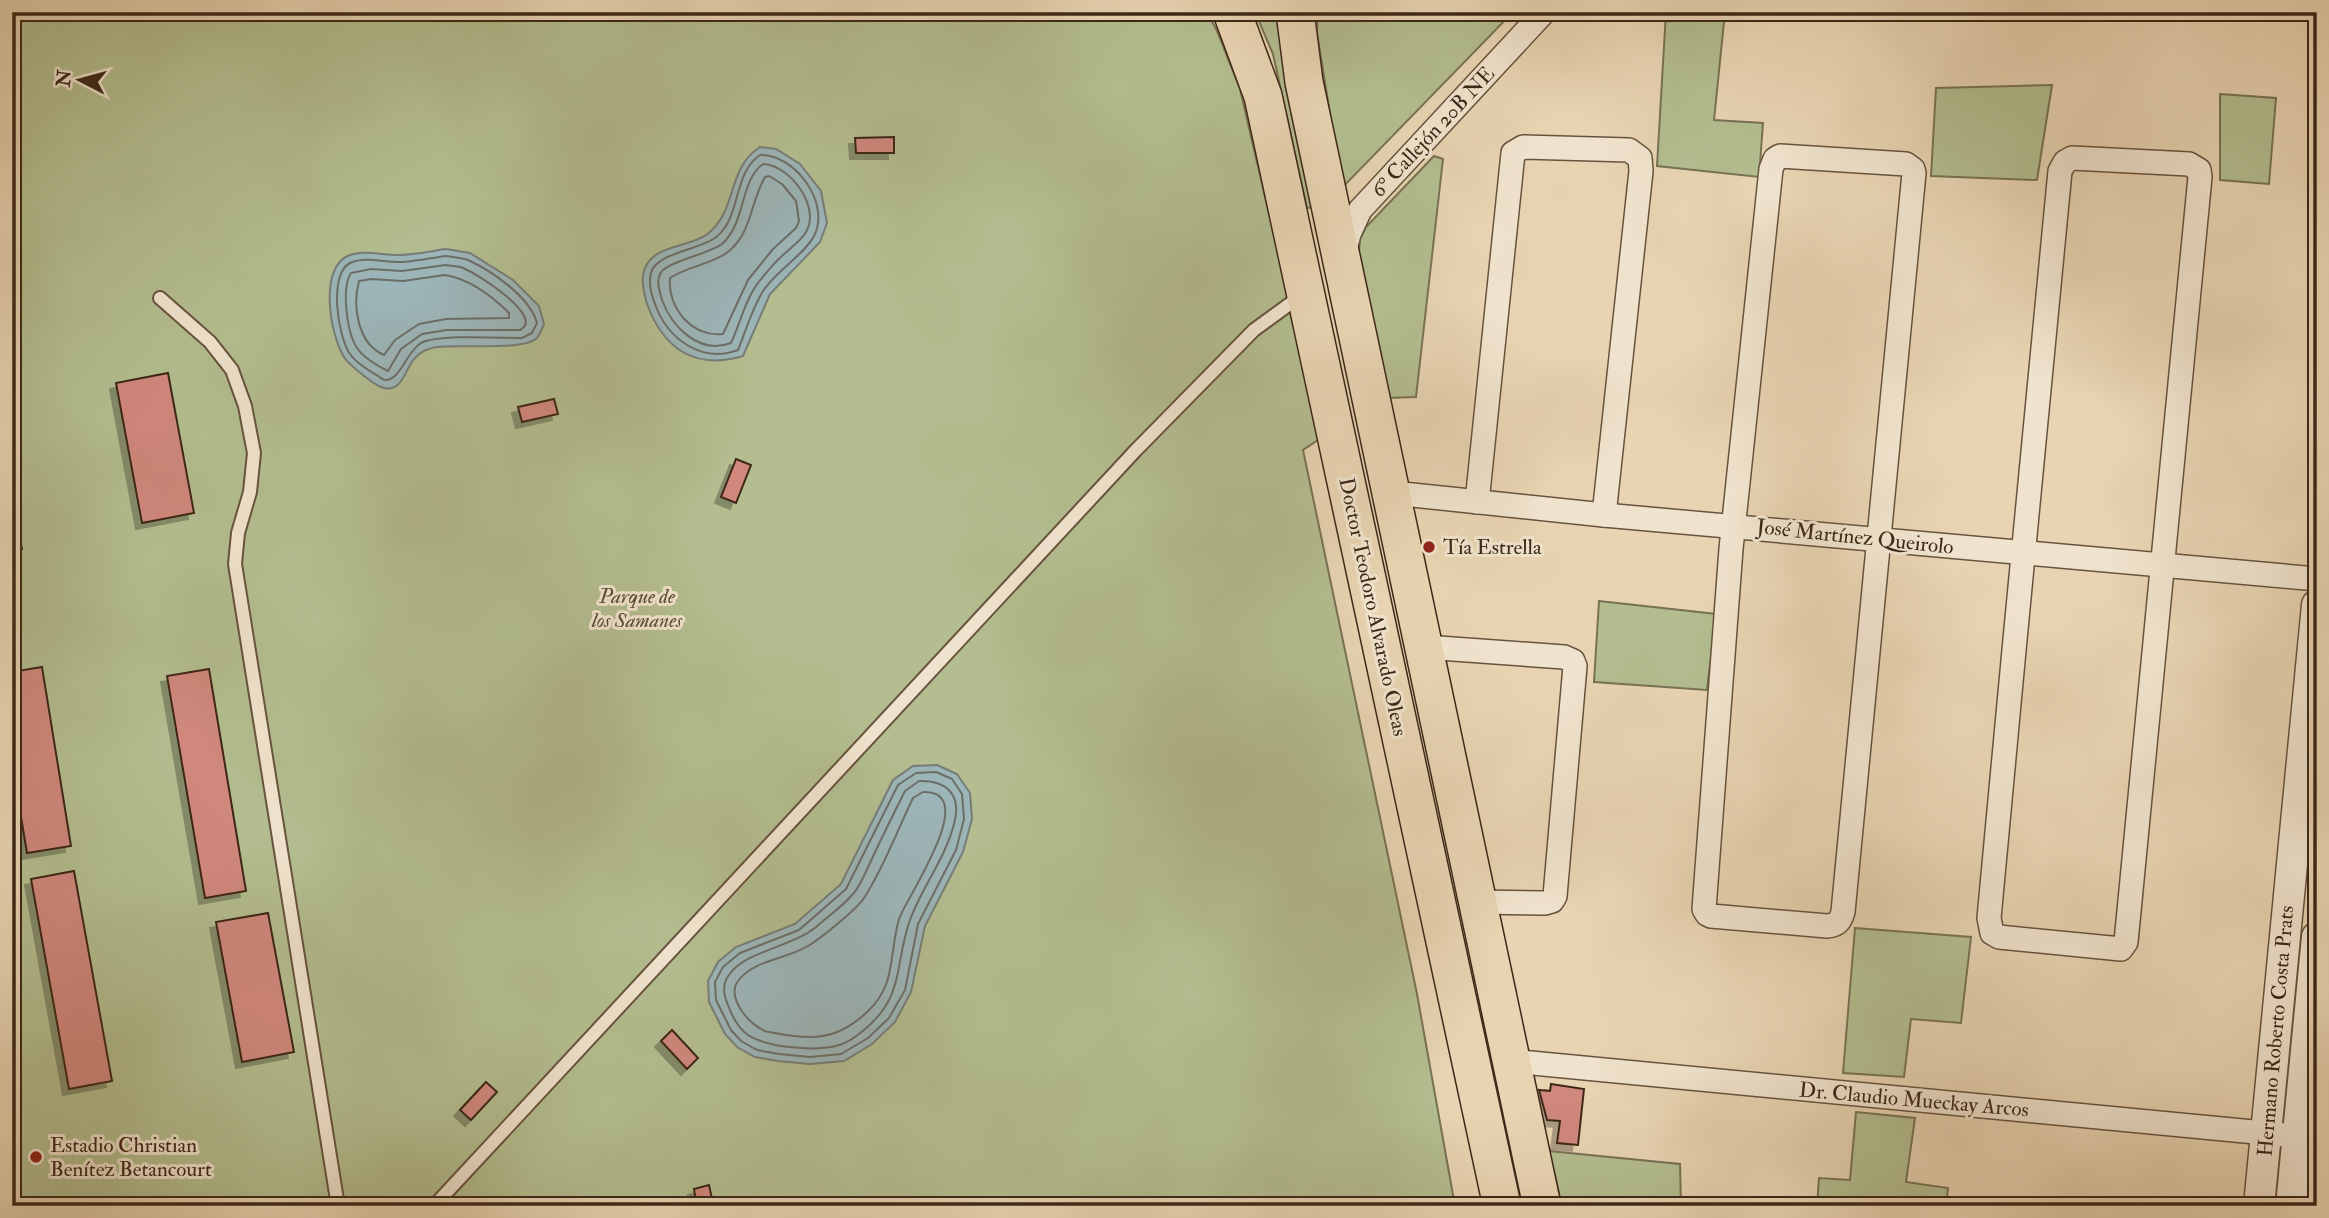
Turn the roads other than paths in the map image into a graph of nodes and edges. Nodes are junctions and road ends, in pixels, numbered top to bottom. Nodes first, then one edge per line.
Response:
1 (1232, 12) edge
2 (1295, 12) edge
3 (1544, 12) edge
4 (1344, 264) junction
5 (1305, 293) junction
6 (160, 298) dead end
7 (1393, 493) junction
8 (1477, 502) junction
9 (1604, 515) junction
10 (1734, 525) junction
11 (1877, 539) junction
12 (2023, 553) junction
13 (2164, 564) junction
14 (2317, 579) edge
15 (2317, 605) edge
16 (1425, 647) junction
17 (1478, 902) junction
18 (2317, 937) edge
19 (1511, 1061) junction
20 (2266, 1133) junction
21 (2307, 1137) edge
22 (338, 1206) edge
23 (434, 1206) edge
24 (1502, 1206) edge
25 (1542, 1206) edge
26 (2259, 1206) edge
27 (2291, 1206) edge

1 - 5 main road, Doctor Teodoro Alvarado Oleas
2 - 4 main road, Doctor Teodoro Alvarado Oleas
3 - 4 street, 6° Callejón 20B NE
4 - 7 main road, Doctor Teodoro Alvarado Oleas
5 - 23 lane
5 - 24 main road, Doctor Teodoro Alvarado Oleas
6 - 22 lane
7 - 8 street, José Martínez Queirolo
7 - 16 main road, Doctor Teodoro Alvarado Oleas
8 - 9 street, José Martínez Queirolo
8 - 9 street
9 - 10 street, José Martínez Queirolo
10 - 11 street, José Martínez Queirolo
10 - 11 street
10 - 11 street
11 - 12 street, José Martínez Queirolo
12 - 13 street, José Martínez Queirolo
12 - 13 street
12 - 13 street
13 - 14 street, José Martínez Queirolo
15 - 20 street, Hermano Roberto Costa Prats
16 - 17 main road, Doctor Teodoro Alvarado Oleas
16 - 17 street
17 - 19 main road, Doctor Teodoro Alvarado Oleas
18 - 21 street, Hermano Roberto Costa Prats
19 - 20 street, Dr. Claudio Mueckay Arcos
19 - 25 main road, Doctor Teodoro Alvarado Oleas
20 - 21 street, Dr. Claudio Mueckay Arcos
20 - 26 street, Hermano Roberto Costa Prats
21 - 27 street, Hermano Roberto Costa Prats

